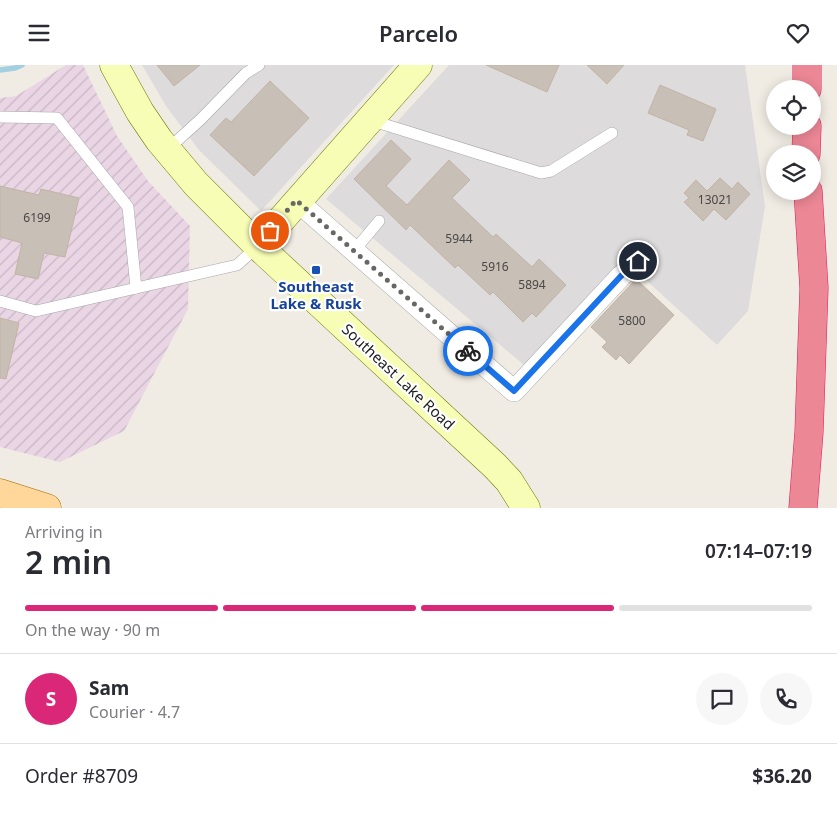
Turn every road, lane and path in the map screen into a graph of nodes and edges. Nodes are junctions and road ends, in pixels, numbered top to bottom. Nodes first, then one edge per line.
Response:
1 (114, 65) edge
2 (259, 65) edge
3 (418, 65) edge
4 (808, 65) edge
5 (807, 80) edge
6 (0, 117) edge
7 (368, 120) junction
8 (612, 133) dead end
9 (167, 150) junction
10 (296, 200) junction
11 (809, 200) edge
12 (379, 221) dead end
13 (258, 246) junction
14 (354, 251) junction
15 (638, 261) dead end
16 (136, 288) junction
17 (0, 301) edge
18 (0, 493) edge
19 (47, 508) edge
20 (526, 508) edge
21 (803, 508) edge

1 - 9 street, Southeast Lake Road
2 - 9 lane
3 - 7 street
4 - 5 highway
6 - 16 lane
7 - 8 lane
7 - 10 street
9 - 13 street, Southeast Lake Road
10 - 13 street
10 - 14 street
11 - 21 highway
12 - 14 lane
13 - 16 lane
13 - 20 street, Southeast Lake Road
14 - 15 street
16 - 17 lane
18 - 19 main road

